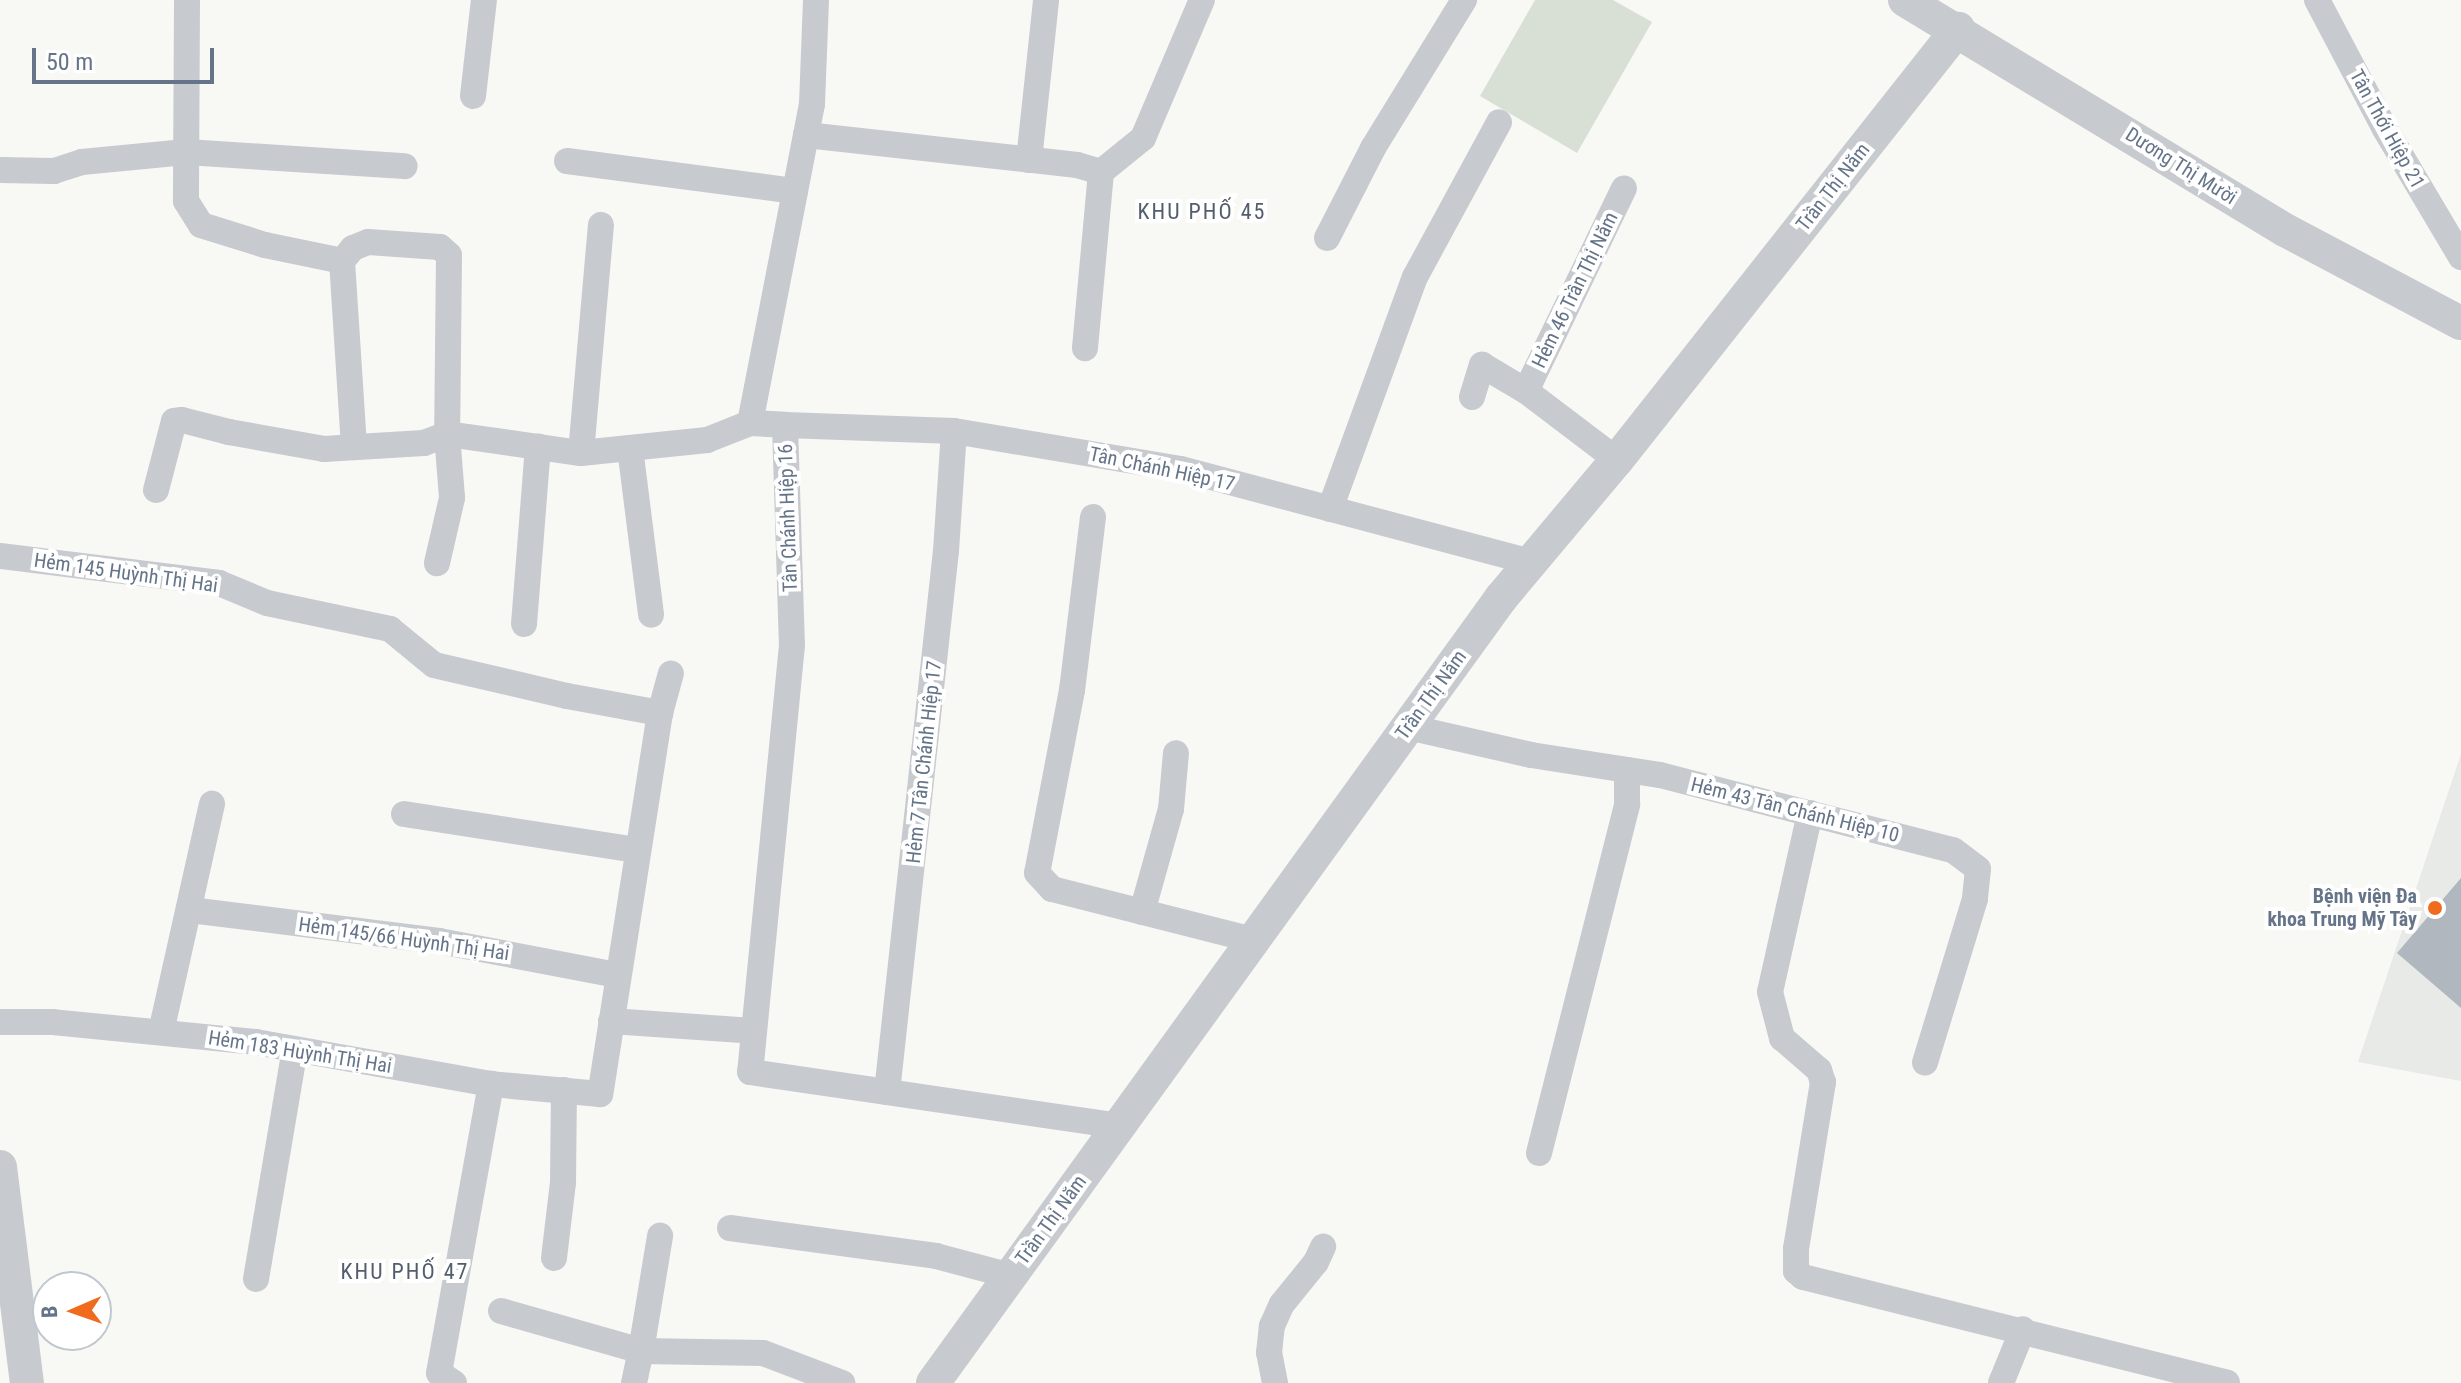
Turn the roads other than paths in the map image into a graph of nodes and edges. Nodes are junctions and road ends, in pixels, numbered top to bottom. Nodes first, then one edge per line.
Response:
1 (187, 0) edge
2 (484, 0) edge
3 (816, 0) edge
4 (1046, 0) edge
5 (1202, 0) edge
6 (1464, 0) edge
7 (1905, 0) edge
8 (2317, 0) edge
9 (1958, 29) junction
10 (473, 96) dead end
11 (1499, 122) dead end
12 (806, 135) junction
13 (186, 152) junction
14 (1029, 160) junction
15 (567, 161) dead end
16 (405, 166) dead end
17 (0, 170) edge
18 (1101, 172) junction
19 (1624, 188) dead end
20 (795, 191) junction
21 (601, 225) dead end
22 (1327, 238) dead end
23 (2461, 257) edge
24 (342, 261) junction
25 (2461, 323) edge
26 (1085, 348) dead end
27 (1526, 391) junction
28 (1472, 397) dead end
29 (750, 423) junction
30 (785, 425) junction
31 (954, 431) junction
32 (447, 434) junction
33 (354, 447) junction
34 (538, 447) junction
35 (630, 448) junction
36 (581, 453) junction
37 (1617, 460) junction
38 (156, 490) dead end
39 (1330, 509) junction
40 (1093, 517) dead end
41 (0, 556) edge
42 (1531, 562) junction
43 (437, 563) dead end
44 (651, 615) dead end
45 (524, 624) dead end
46 (671, 673) dead end
47 (660, 713) junction
48 (1408, 727) junction
49 (1176, 753) dead end
50 (1627, 770) junction
51 (212, 804) dead end
52 (1810, 813) junction
53 (404, 814) dead end
54 (637, 850) junction
55 (190, 910) junction
56 (1142, 912) junction
57 (1254, 940) junction
58 (617, 975) junction
59 (611, 1021) junction
60 (0, 1022) edge
61 (753, 1031) junction
62 (161, 1032) junction
63 (295, 1049) junction
64 (1925, 1063) dead end
65 (491, 1084) junction
66 (564, 1090) junction
67 (887, 1092) junction
68 (1119, 1126) junction
69 (1539, 1153) dead end
70 (0, 1167) edge
71 (730, 1228) dead end
72 (660, 1236) dead end
73 (1323, 1247) dead end
74 (554, 1258) dead end
75 (7, 1263) edge
76 (1011, 1276) junction
77 (256, 1279) dead end
78 (501, 1311) dead end
79 (2023, 1329) junction
80 (641, 1351) junction
81 (27, 1383) edge
82 (454, 1383) edge
83 (634, 1383) edge
84 (842, 1383) edge
85 (933, 1383) edge
86 (1275, 1383) edge
87 (2001, 1383) edge
88 (2227, 1383) edge

1 - 13 street
2 - 10 street
3 - 12 street
4 - 14 street
5 - 18 street
6 - 22 street
7 - 9 street, Dương Thị Mười
8 - 23 street, Tân Thới Hiệp 21
9 - 25 street, Dương Thị Mười
9 - 37 street, Trần Thị Năm
11 - 39 street
12 - 14 street
12 - 20 street
13 - 16 street
13 - 17 street
13 - 24 street
14 - 18 street
15 - 20 street
18 - 26 street
19 - 27 street, Hẻm 46 Trần Thị Năm
20 - 29 street
21 - 36 street
24 - 32 street
24 - 33 street
27 - 28 street, Hẻm 46 Trần Thị Năm
27 - 37 street, Hẻm 46 Trần Thị Năm
29 - 30 street, Tân Chánh Hiệp 16
29 - 35 street
30 - 31 street, Tân Chánh Hiệp 17
30 - 61 street, Tân Chánh Hiệp 16
31 - 39 street, Tân Chánh Hiệp 17
31 - 67 street, Hẻm 7 Tân Chánh Hiệp 17
32 - 33 street
32 - 34 street
32 - 43 street
33 - 38 street
34 - 36 street
34 - 45 street
35 - 36 street
35 - 44 street
37 - 42 street, Trần Thị Năm
39 - 42 street, Tân Chánh Hiệp 17
40 - 56 street
41 - 47 street, Hẻm 145 Huỳnh Thị Hai
42 - 48 street, Trần Thị Năm
46 - 47 street
47 - 54 street
48 - 50 street, Hẻm 43 Tân Chánh Hiệp 10
48 - 57 street, Trần Thị Năm
49 - 56 street
50 - 52 street, Hẻm 43 Tân Chánh Hiệp 10
50 - 69 street
51 - 55 street
52 - 64 street, Hẻm 43 Tân Chánh Hiệp 10
52 - 79 street
53 - 54 street
54 - 58 street
55 - 58 street, Hẻm 145/66 Huỳnh Thị Hai
55 - 62 street
56 - 57 street
57 - 68 street, Trần Thị Năm
58 - 59 street
59 - 61 street
59 - 66 street, Hẻm 183 Huỳnh Thị Hai
60 - 62 street, Hẻm 183 Huỳnh Thị Hai
61 - 67 street, Tân Chánh Hiệp 16
62 - 63 street, Hẻm 183 Huỳnh Thị Hai
63 - 65 street, Hẻm 183 Huỳnh Thị Hai
63 - 77 street
65 - 66 street, Hẻm 183 Huỳnh Thị Hai
65 - 82 street
66 - 74 street
67 - 68 street
68 - 76 street, Trần Thị Năm
70 - 75 street
71 - 76 street
72 - 80 street
73 - 86 street
75 - 81 street
76 - 85 street, Trần Thị Năm
78 - 80 street
79 - 87 street
79 - 88 street
80 - 83 street
80 - 84 street

